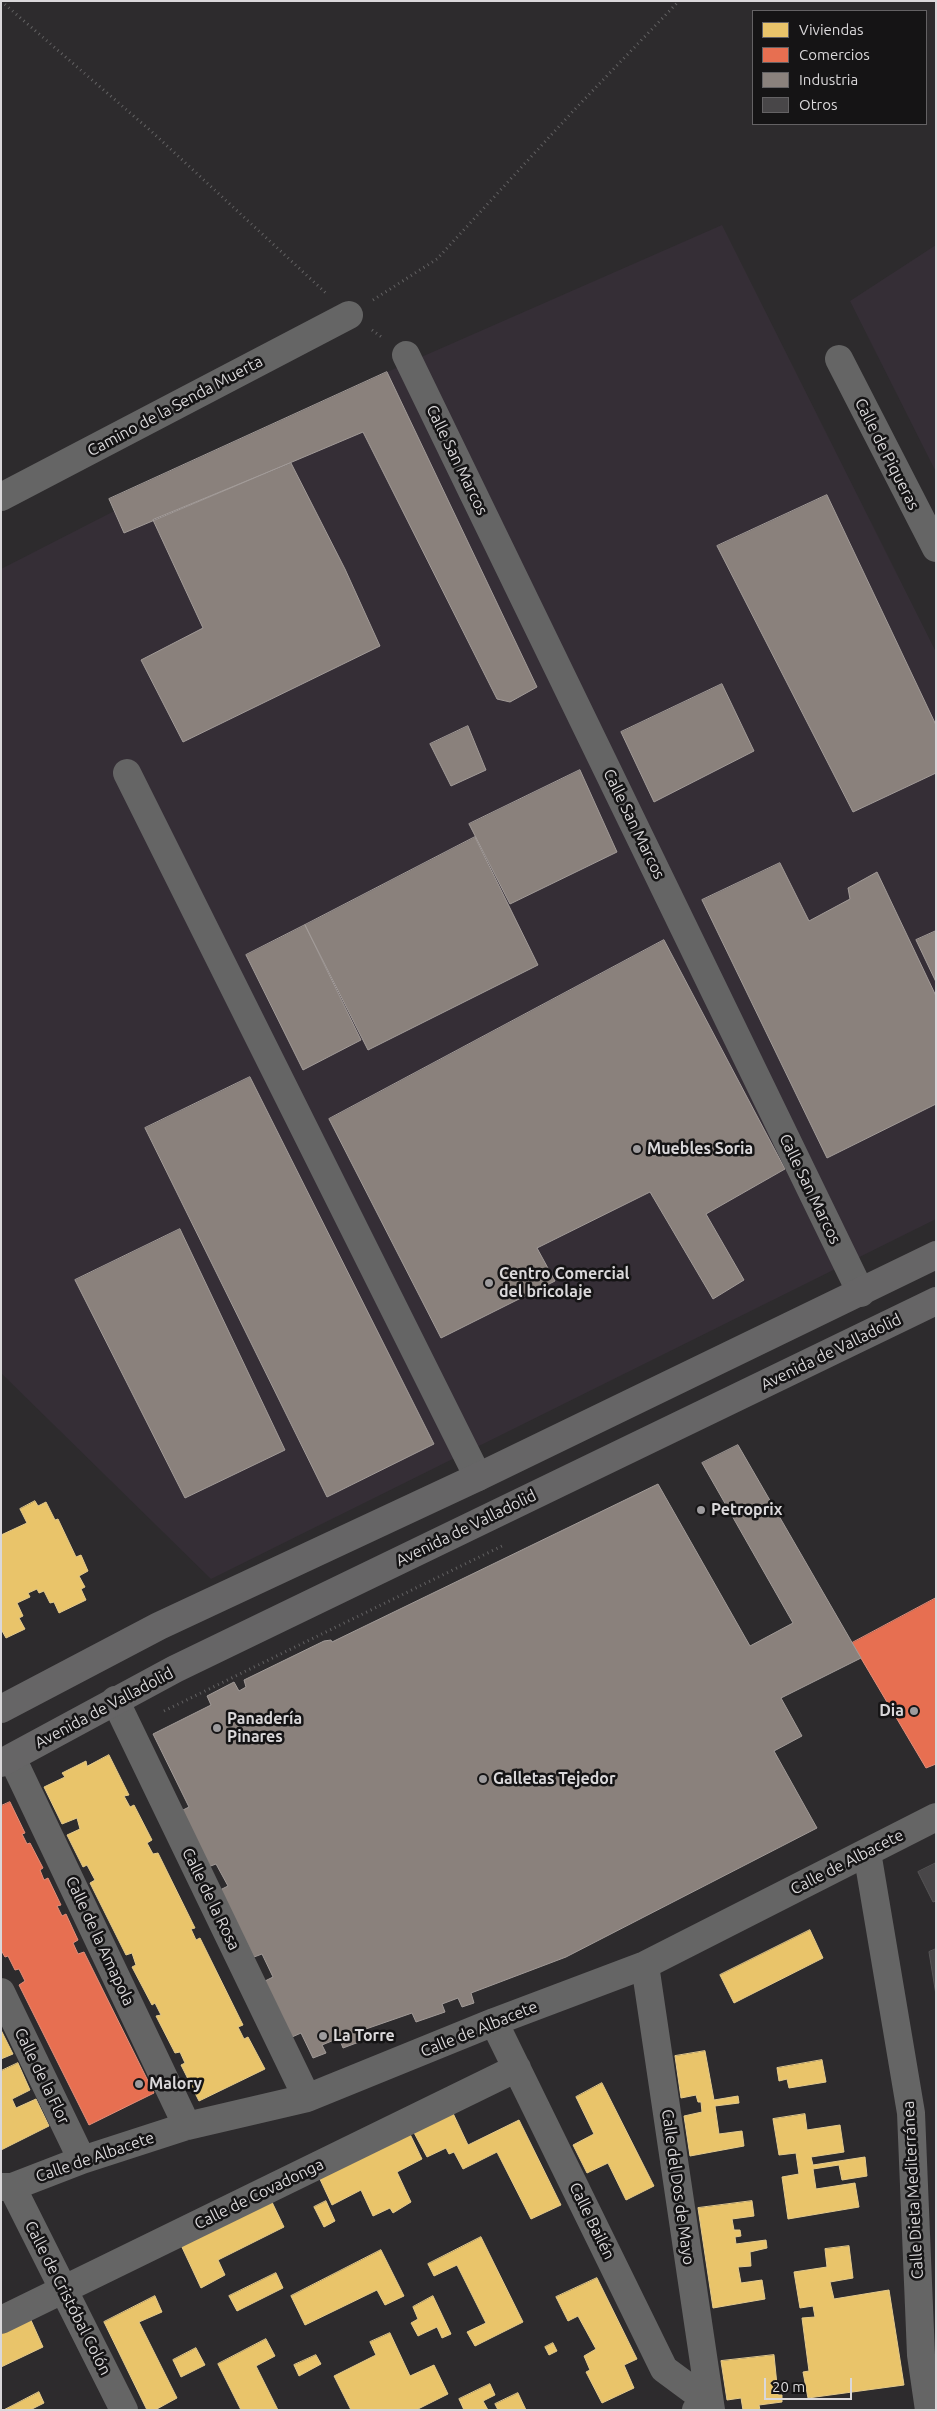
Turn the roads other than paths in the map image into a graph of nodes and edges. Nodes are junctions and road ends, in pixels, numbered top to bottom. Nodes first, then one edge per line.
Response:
1 (349, 315) road end
2 (406, 355) road end
3 (839, 359) dead end
4 (1, 497) edge
5 (936, 548) edge
6 (127, 773) dead end
7 (936, 1255) edge
8 (861, 1293) junction
9 (936, 1301) edge
10 (478, 1477) junction
11 (115, 1700) junction
12 (1, 1709) edge
13 (6, 1760) edge
14 (936, 1818) edge
15 (867, 1852) junction
16 (645, 1965) junction
17 (2, 1995) edge
18 (494, 2022) junction
19 (518, 2068) junction
20 (307, 2098) junction
21 (187, 2126) junction
22 (82, 2160) junction
23 (7, 2187) edge
24 (64, 2289) junction
25 (1, 2320) edge
26 (928, 2352) edge
27 (706, 2408) edge
28 (124, 2410) edge
29 (929, 2410) edge

1 - 4 street, Camino de la Senda Muerta
2 - 8 street, Calle San Marcos
3 - 5 street, Calle de Piqueras
6 - 10 street
7 - 8 main road
8 - 10 main road
9 - 11 main road, Avenida de Valladolid
10 - 12 main road
11 - 13 main road, Avenida de Valladolid
11 - 20 street, Calle de la Rosa
13 - 21 street, Calle de la Amapola
14 - 15 street, Calle de Albacete
15 - 16 street, Calle de Albacete
15 - 26 street, Calle Dieta Mediterránea
16 - 18 street, Calle de Albacete
16 - 27 street, Calle del Dos de Mayo
17 - 22 street, Calle de la Flor
18 - 19 street, Calle Bailén
18 - 20 street, Calle de Albacete
19 - 24 street, Calle de Covadonga
19 - 27 street, Calle Bailén
20 - 21 street, Calle de Albacete
21 - 22 street, Calle de Albacete
22 - 23 street, Calle de Albacete
23 - 24 street, Calle de Cristóbal Colón
24 - 25 street, Calle de Covadonga
24 - 28 street, Calle de Cristóbal Colón
26 - 29 street, Calle Dieta Mediterránea

